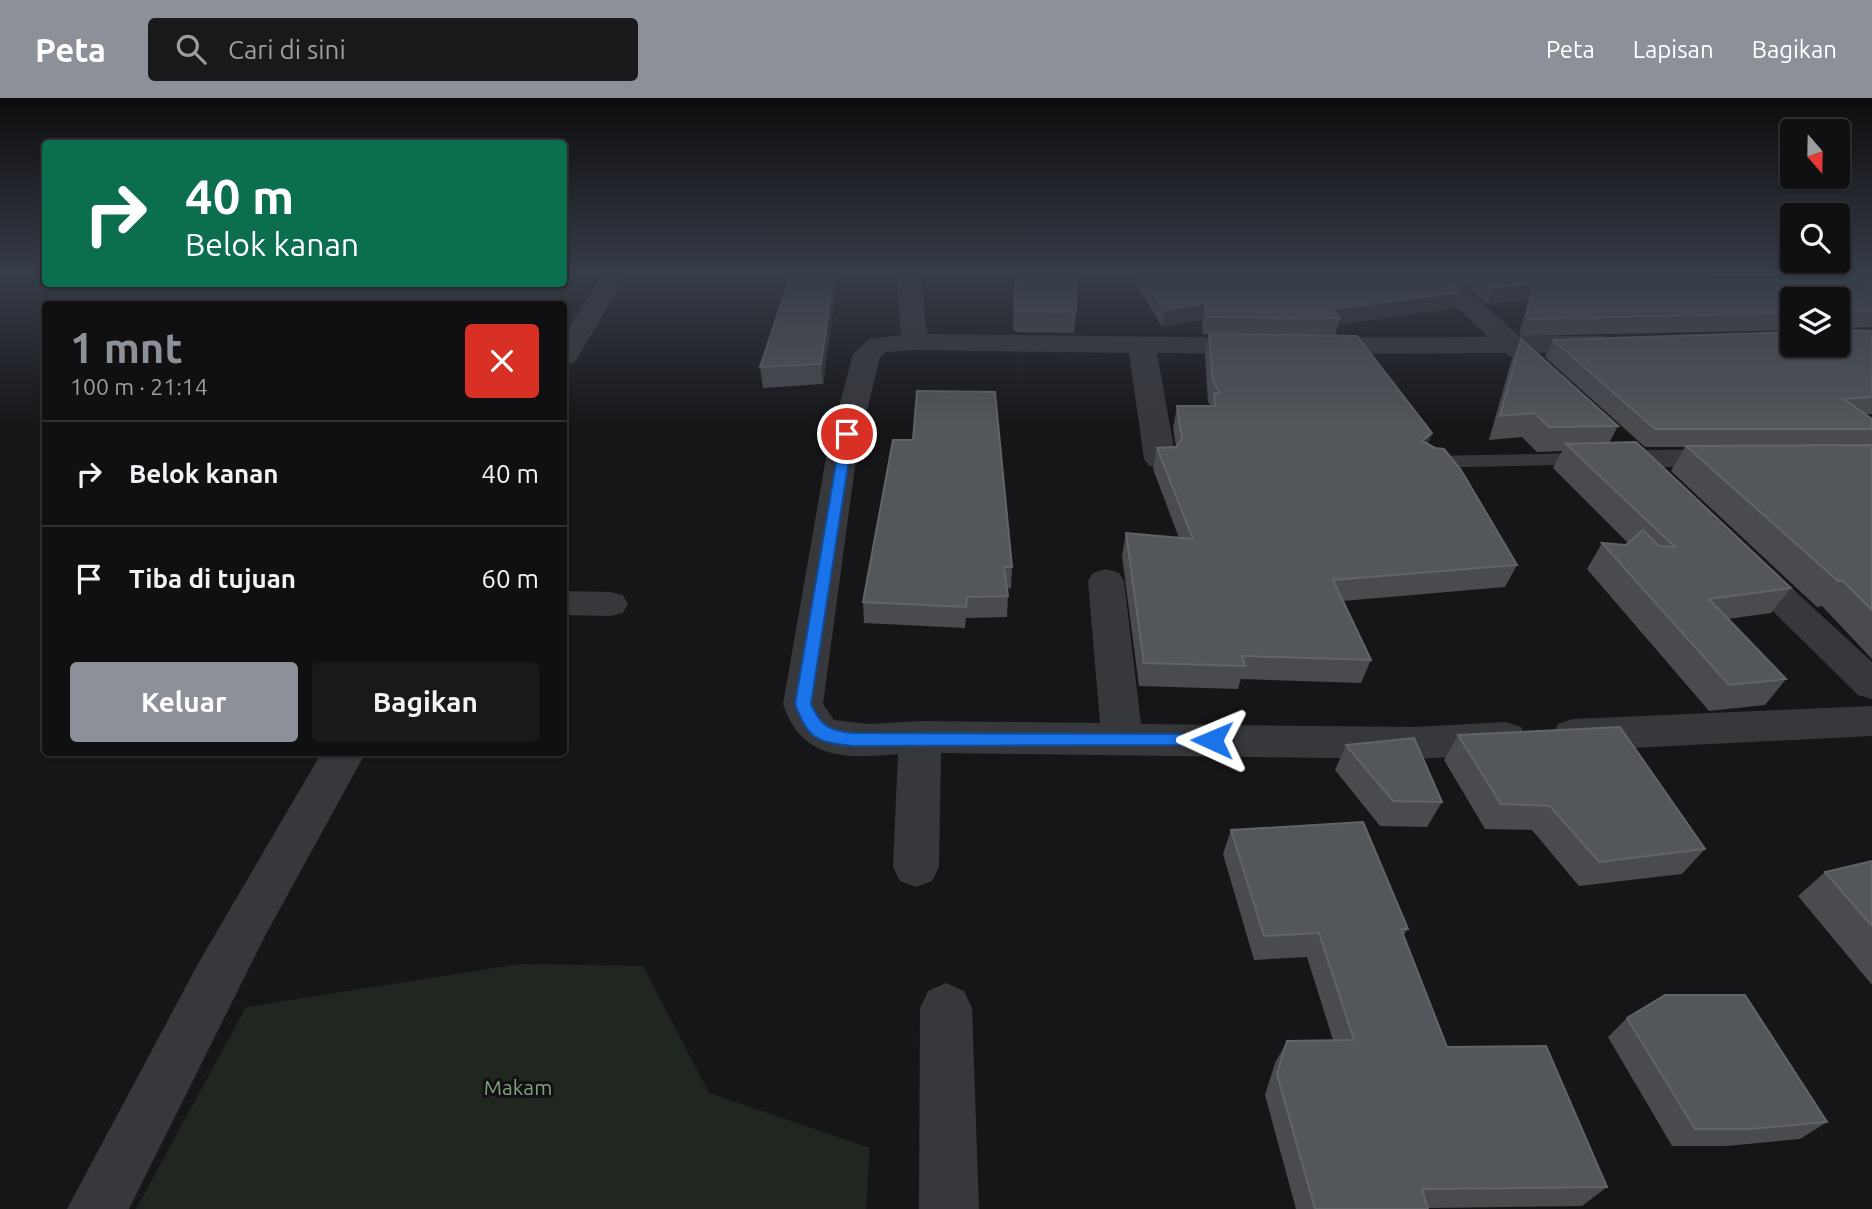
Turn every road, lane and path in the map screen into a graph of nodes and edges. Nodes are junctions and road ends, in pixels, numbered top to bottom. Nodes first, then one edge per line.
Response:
1 (584, 323) edge
2 (913, 323) edge
3 (1489, 323) edge
4 (915, 342) junction
5 (1626, 344) edge
6 (1142, 346) junction
7 (1515, 346) junction
8 (567, 351) edge
9 (1545, 374) edge
10 (1620, 454) junction
11 (1160, 458) edge
12 (1761, 458) edge
13 (1427, 462) edge
14 (1670, 491) edge
15 (1725, 545) edge
16 (1106, 581) dead end
17 (567, 603) edge
18 (610, 604) dead end
19 (1872, 685) edge
20 (1872, 721) edge
21 (920, 737) junction
22 (1122, 739) junction
23 (343, 756) edge
24 (916, 867) dead end
25 (946, 1008) dead end
26 (97, 1209) edge
27 (949, 1209) edge

1 - 8 street
2 - 4 street
3 - 7 street
4 - 6 street
4 - 21 street
5 - 7 street
6 - 7 street
6 - 11 street
7 - 9 street
10 - 12 street
10 - 13 lane
10 - 14 street
15 - 19 street
16 - 22 street
17 - 18 street
20 - 22 street
21 - 22 street
21 - 24 street
23 - 26 street
25 - 27 street

